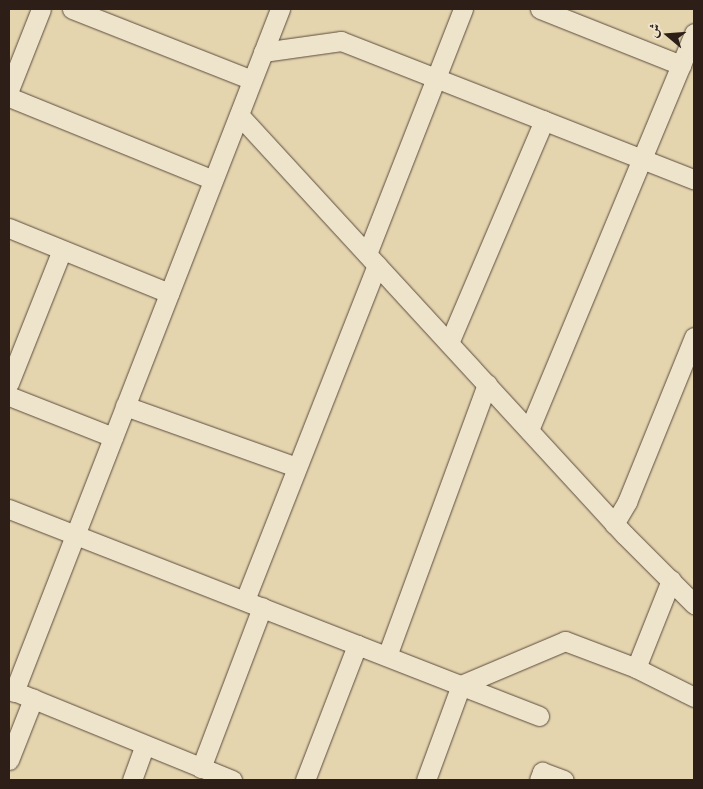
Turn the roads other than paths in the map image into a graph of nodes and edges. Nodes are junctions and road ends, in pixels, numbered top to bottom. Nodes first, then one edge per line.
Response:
1 (41, 9) edge
2 (72, 9) edge
3 (280, 9) edge
4 (463, 9) edge
5 (540, 9) edge
6 (694, 33) edge
7 (263, 52) junction
8 (681, 65) junction
9 (436, 77) junction
10 (252, 80) junction
11 (9, 90) edge
12 (9, 97) edge
13 (239, 115) junction
14 (544, 120) junction
15 (642, 159) junction
16 (694, 179) edge
17 (213, 180) junction
18 (9, 228) edge
19 (62, 250) junction
20 (372, 260) junction
21 (170, 292) junction
22 (694, 338) edge
23 (449, 342) junction
24 (9, 384) edge
25 (487, 384) junction
26 (9, 396) edge
27 (125, 406) junction
28 (530, 430) junction
29 (113, 437) junction
30 (296, 466) junction
31 (9, 509) edge
32 (614, 524) junction
33 (76, 533) junction
34 (671, 580) junction
35 (253, 603) junction
36 (694, 604) edge
37 (357, 644) junction
38 (387, 656) junction
39 (636, 668) junction
40 (461, 685) junction
41 (11, 691) edge
42 (694, 697) edge
43 (33, 699) junction
44 (539, 716) dead end
45 (145, 745) junction
46 (9, 760) edge
47 (202, 768) junction
48 (132, 780) edge
49 (232, 780) edge
50 (305, 780) edge
51 (426, 780) edge
52 (539, 780) edge
53 (564, 780) edge

1 - 11 street
2 - 10 street
3 - 7 street
4 - 9 street
5 - 8 street
6 - 8 street
7 - 9 street
7 - 10 street
8 - 15 street
9 - 14 street
9 - 20 street
10 - 13 street
12 - 17 street
13 - 17 street
13 - 20 street
14 - 15 street
14 - 23 street
15 - 16 street
15 - 28 street
17 - 21 street
18 - 19 street
19 - 21 street
19 - 24 street
20 - 23 street
20 - 30 street
21 - 27 street
22 - 32 street
23 - 25 street
25 - 28 street
25 - 38 street
26 - 29 street
27 - 29 street
27 - 30 street
28 - 32 street
29 - 33 street
30 - 35 street
31 - 33 street
32 - 34 street
33 - 35 street
33 - 41 street
34 - 36 street
34 - 39 street
35 - 37 street
35 - 47 street
37 - 38 street
37 - 50 street
38 - 40 street
39 - 40 street
39 - 42 street
40 - 44 street
40 - 51 street
41 - 43 street
43 - 45 street
43 - 46 street
45 - 47 street
45 - 48 street
47 - 49 street
52 - 53 street

